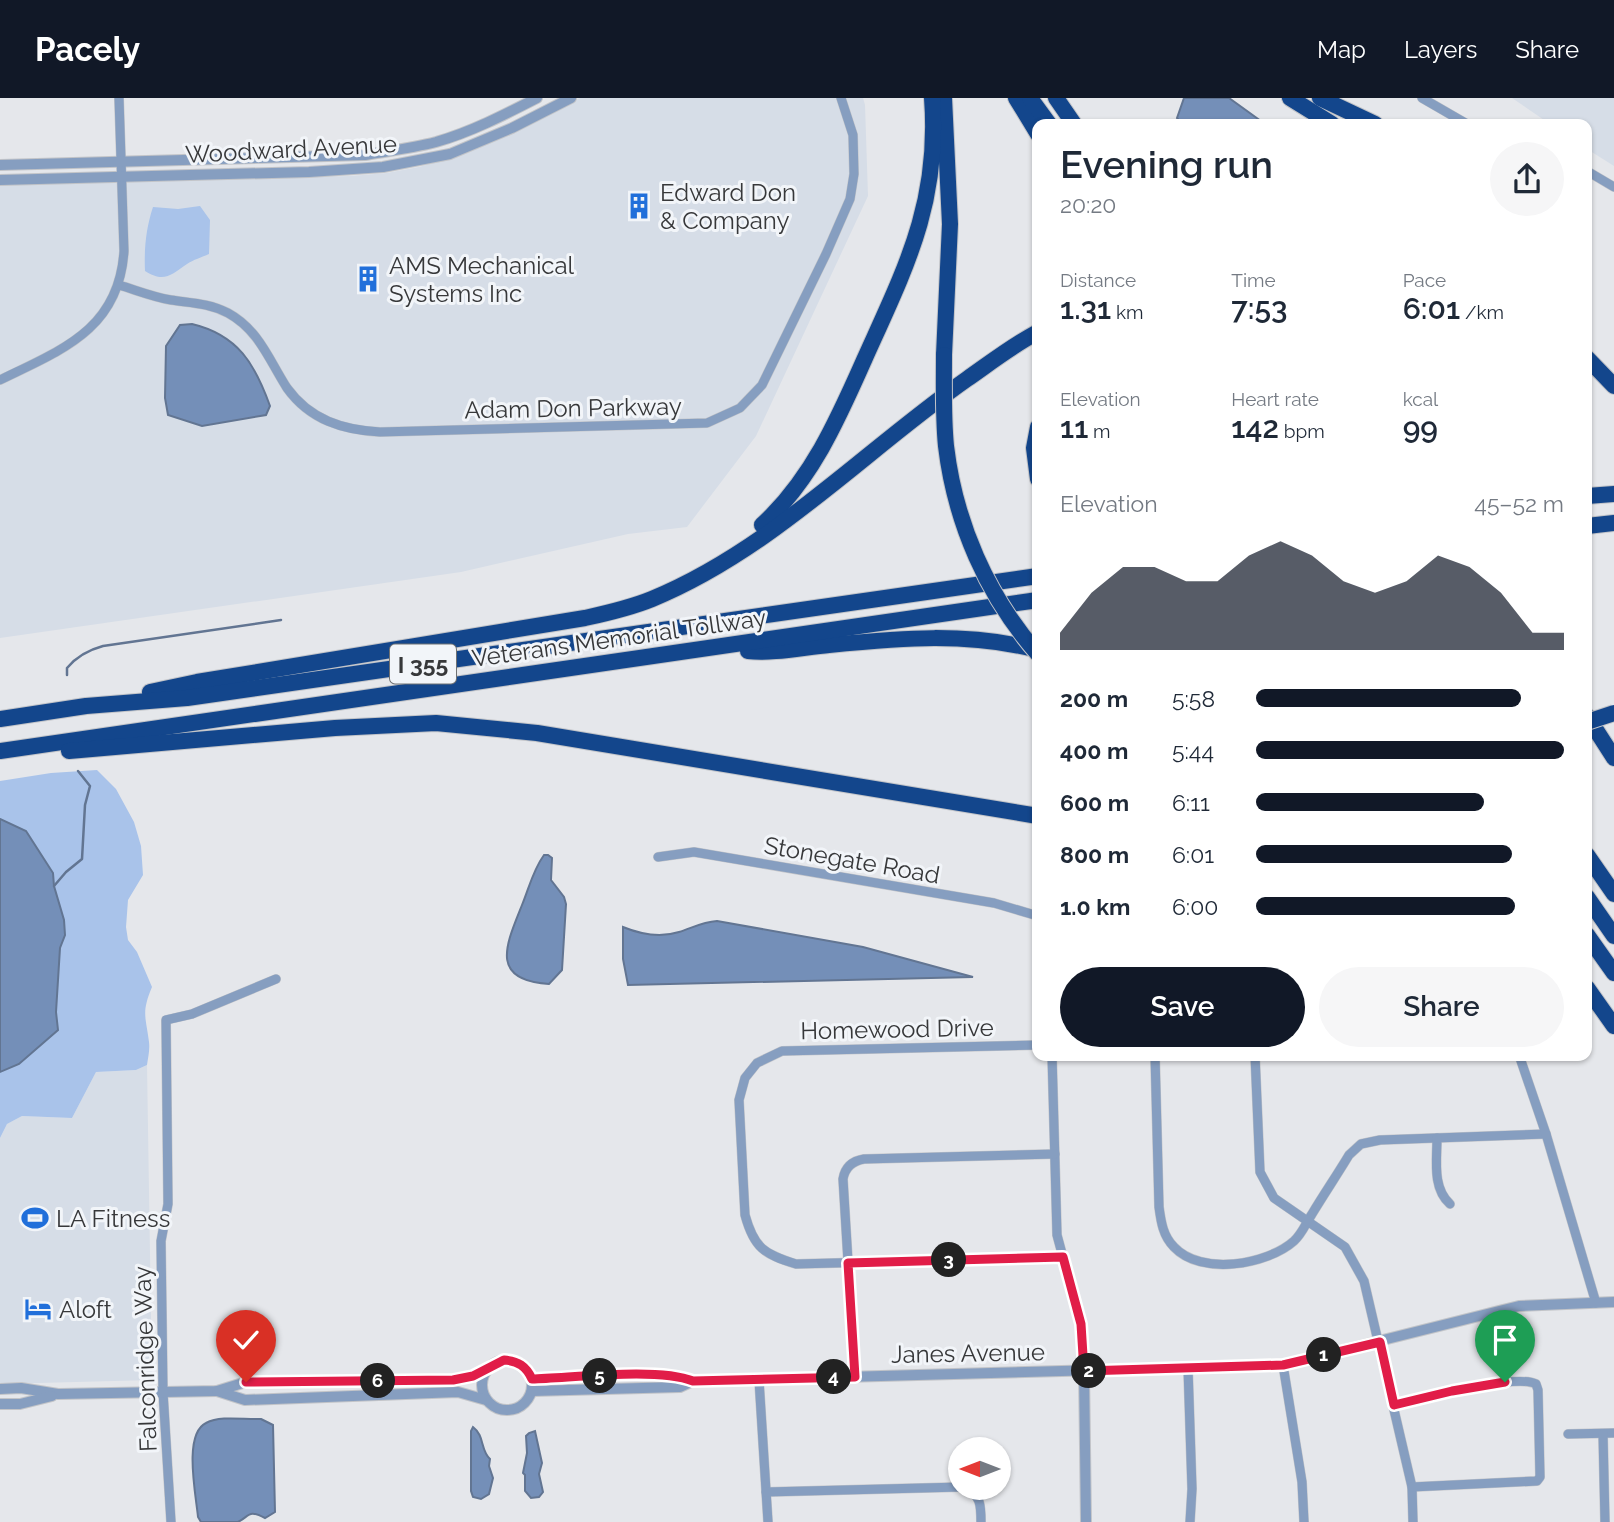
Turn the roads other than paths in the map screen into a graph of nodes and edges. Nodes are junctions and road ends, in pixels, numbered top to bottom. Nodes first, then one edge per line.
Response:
1 (119, 98) edge
2 (537, 98) edge
3 (572, 98) edge
4 (841, 98) edge
5 (932, 98) edge
6 (944, 98) edge
7 (1016, 98) edge
8 (1030, 98) edge
9 (1056, 98) edge
10 (1290, 98) edge
11 (1320, 98) edge
12 (1422, 98) edge
13 (1045, 119) edge
14 (1071, 119) edge
15 (1324, 119) edge
16 (1364, 119) edge
17 (1458, 119) edge
18 (1032, 124) edge
19 (122, 162) junction
20 (0, 165) edge
21 (1592, 174) edge
22 (123, 177) junction
23 (0, 180) edge
24 (1614, 187) edge
25 (119, 285) junction
26 (1032, 336) edge
27 (1592, 363) edge
28 (0, 380) edge
29 (1614, 386) edge
30 (1614, 494) edge
31 (1592, 496) edge
32 (1614, 523) edge
33 (1592, 525) edge
34 (707, 572) junction
35 (1032, 577) edge
36 (1032, 601) edge
37 (1032, 644) edge
38 (718, 646) junction
39 (1032, 650) edge
40 (86, 706) junction
41 (1614, 713) edge
42 (0, 719) edge
43 (1592, 720) edge
44 (1592, 724) edge
45 (0, 754) edge
46 (1614, 758) edge
47 (1032, 815) edge
48 (658, 857) dead end
49 (1592, 862) edge
50 (1614, 894) edge
51 (1592, 904) edge
52 (1032, 914) edge
53 (1614, 936) edge
54 (1592, 943) edge
55 (1614, 973) edge
56 (276, 978) dead end
57 (1592, 995) edge
58 (1614, 1026) edge
59 (1032, 1045) edge
60 (1052, 1061) edge
61 (1155, 1061) edge
62 (1255, 1061) edge
63 (1523, 1061) edge
64 (1546, 1134) junction
65 (1437, 1138) junction
66 (1055, 1154) junction
67 (1450, 1204) dead end
68 (1308, 1220) junction
69 (1063, 1257) junction
70 (848, 1263) junction
71 (1614, 1302) edge
72 (1596, 1303) junction
73 (1380, 1342) junction
74 (1283, 1365) junction
75 (488, 1368) junction
76 (1188, 1368) junction
77 (1084, 1371) junction
78 (855, 1377) junction
79 (759, 1380) junction
80 (532, 1385) junction
81 (0, 1389) edge
82 (217, 1391) junction
83 (163, 1392) junction
84 (58, 1394) junction
85 (486, 1400) junction
86 (0, 1404) edge
87 (1394, 1405) junction
88 (1614, 1433) edge
89 (1568, 1434) dead end
90 (1603, 1434) junction
91 (948, 1487) edge
92 (1412, 1487) junction
93 (766, 1492) junction
94 (979, 1500) edge
95 (172, 1522) edge
96 (768, 1522) edge
97 (981, 1522) edge
98 (1086, 1522) edge
99 (1189, 1522) edge
100 (1304, 1522) edge
101 (1413, 1522) edge
102 (1605, 1522) edge

1 - 19 street
2 - 19 street, Woodward Avenue
3 - 22 street, Woodward Avenue
4 - 25 street, Adam Don Parkway
5 - 34 highway
6 - 37 highway, bridge
7 - 18 highway
8 - 13 highway
9 - 14 highway
10 - 15 highway
11 - 16 highway
12 - 17 street
19 - 20 street, Woodward Avenue
19 - 22 street
21 - 24 street
22 - 23 street, Woodward Avenue
22 - 25 street
25 - 28 street
26 - 34 highway
27 - 29 highway
30 - 31 highway
32 - 33 highway
34 - 40 highway
35 - 40 highway, Veterans Memorial Tollway / I 355
36 - 38 highway, Veterans Memorial Tollway / I 355
38 - 39 highway
38 - 45 highway, Veterans Memorial Tollway / I 355
40 - 42 highway, Veterans Memorial Tollway / I 355
41 - 43 highway, bridge
44 - 46 highway
45 - 47 highway
48 - 52 street, Stonegate Road
49 - 50 highway
51 - 53 highway
54 - 55 highway
56 - 83 street, Falconridge Way
57 - 58 highway
59 - 70 street, Homewood Drive
60 - 66 street
61 - 68 street
62 - 68 street
63 - 64 street
64 - 65 street
64 - 72 street
65 - 67 street
65 - 68 street
66 - 69 street
66 - 70 street
68 - 73 street
69 - 70 street, Homewood Drive
69 - 77 street
70 - 78 street
71 - 72 street, Janes Avenue
72 - 73 street, Janes Avenue
73 - 74 street, Janes Avenue
73 - 87 street
74 - 76 street, Janes Avenue
74 - 100 street
75 - 80 street
75 - 82 street
75 - 85 street
76 - 77 street, Janes Avenue
76 - 99 street
77 - 78 street, Janes Avenue
77 - 98 street
78 - 79 street, Janes Avenue
79 - 80 street, Janes Avenue
79 - 93 street
80 - 85 street
81 - 84 street
82 - 83 street
82 - 85 street
83 - 84 street
83 - 95 street, Falconridge Way
84 - 86 street
87 - 92 street
87 - 92 street
88 - 90 street
89 - 90 street
90 - 102 street
91 - 93 street
92 - 101 street
93 - 96 street
94 - 97 street

